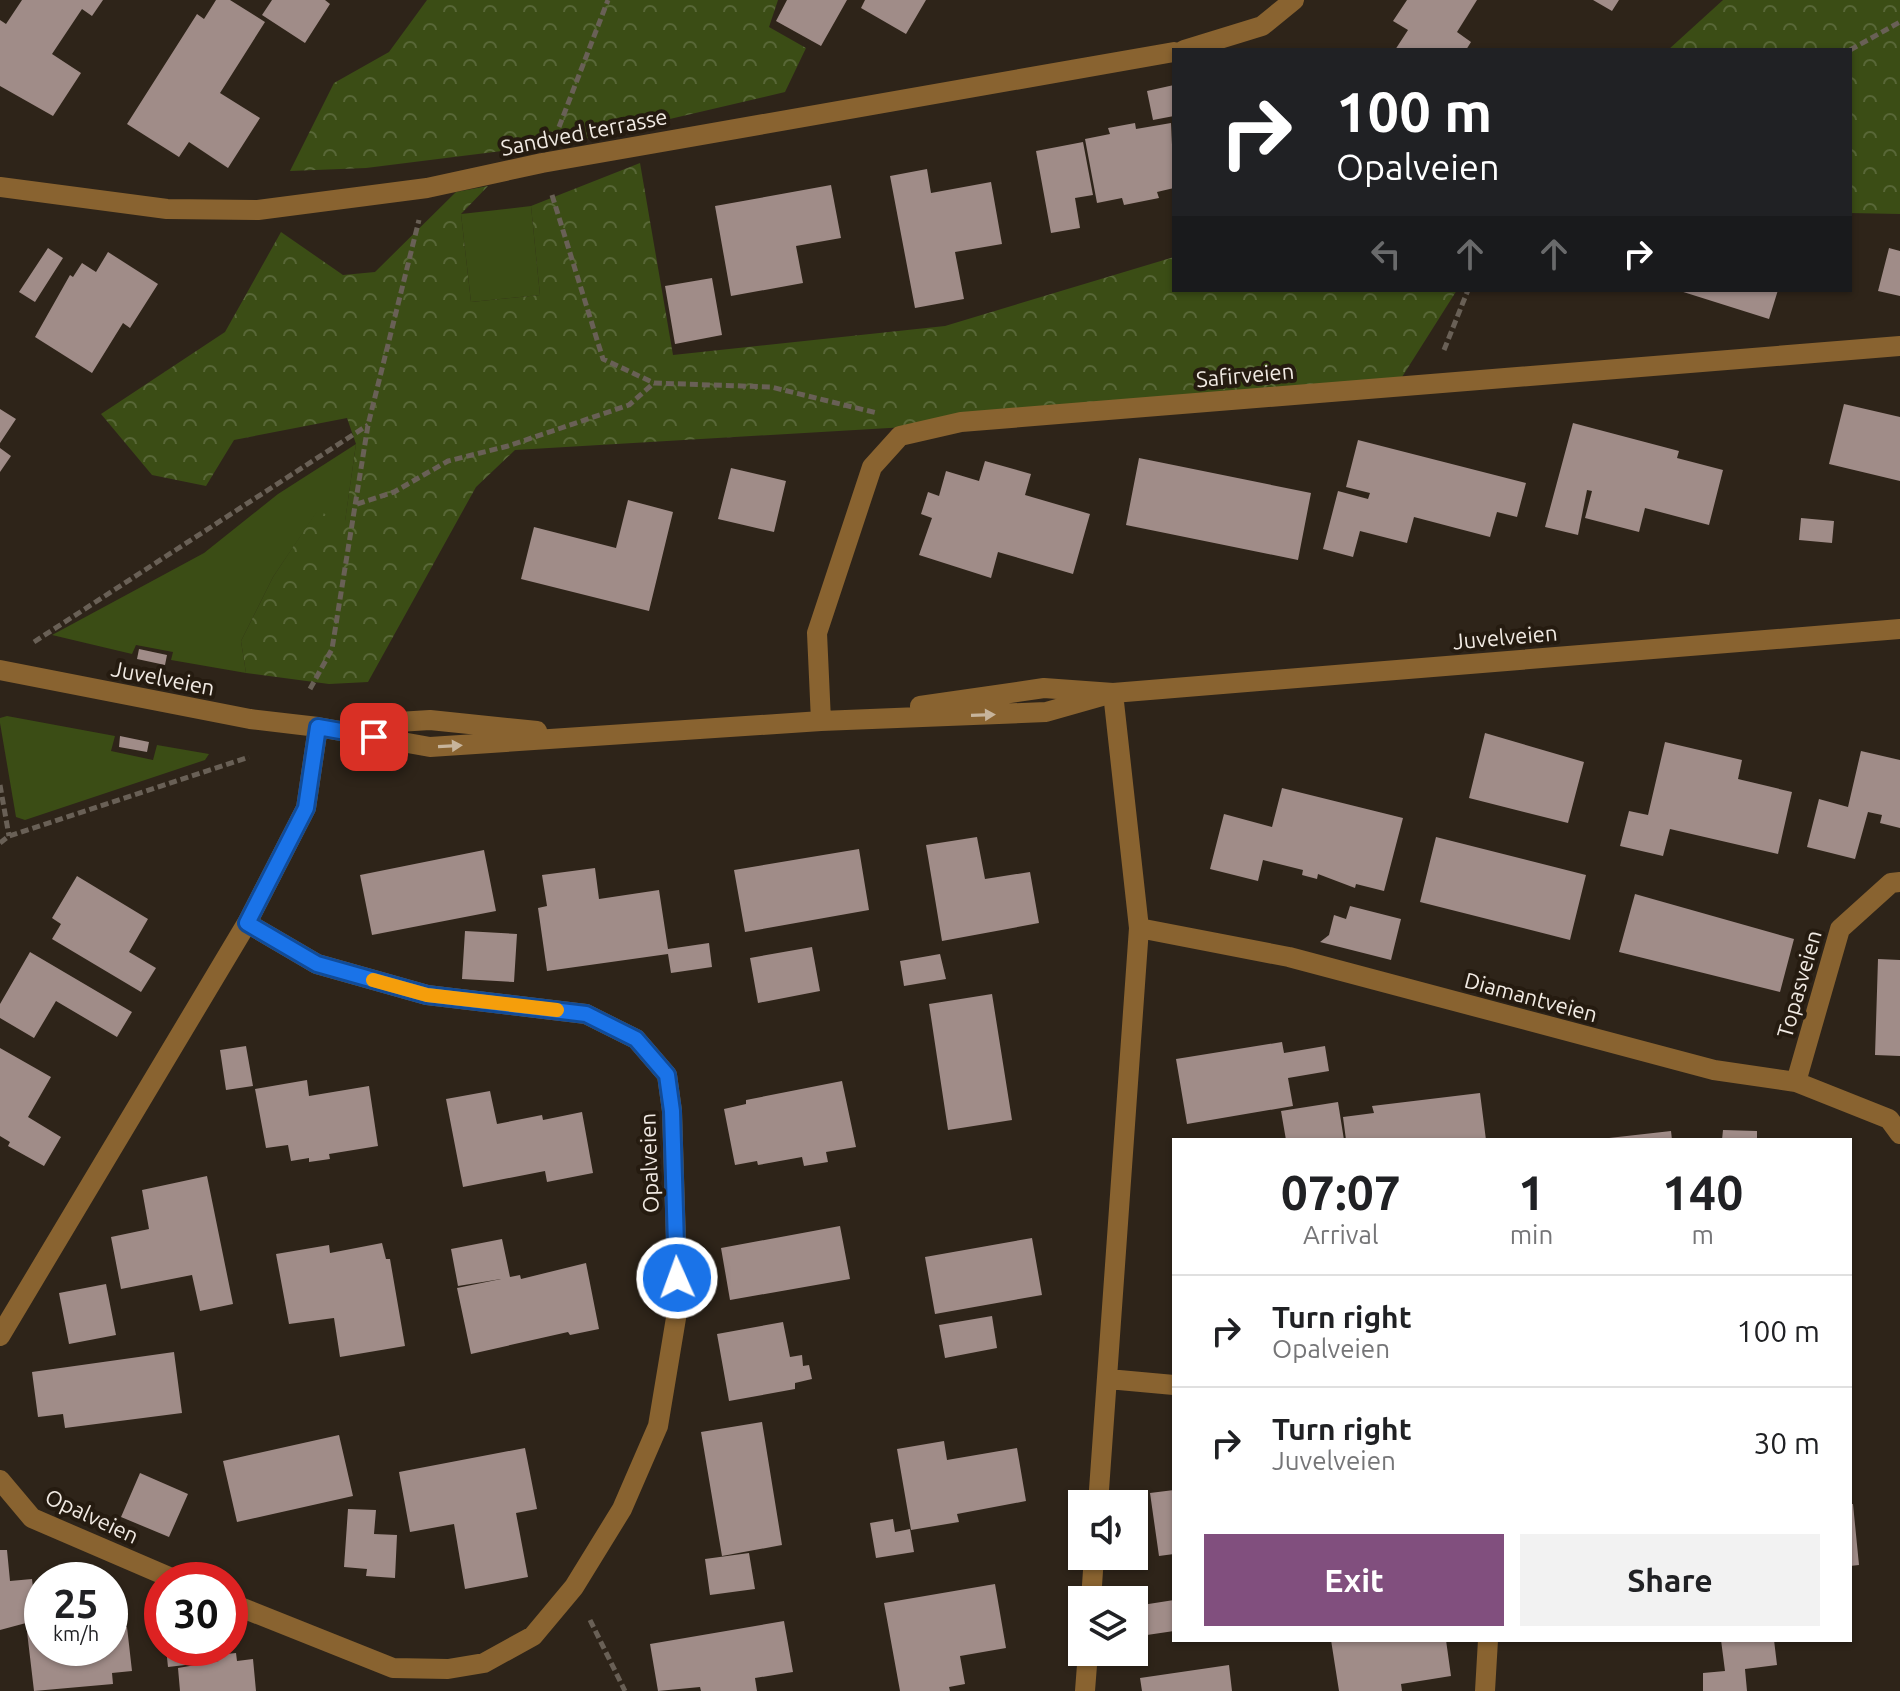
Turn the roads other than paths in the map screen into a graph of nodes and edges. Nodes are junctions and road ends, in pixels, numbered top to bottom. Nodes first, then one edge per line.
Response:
1 (1294, 0) edge
2 (1190, 48) edge
3 (1172, 52) edge
4 (0, 187) edge
5 (1900, 346) edge
6 (1900, 629) edge
7 (0, 670) edge
8 (1113, 693) junction
9 (821, 721) junction
10 (318, 727) junction
11 (1900, 882) edge
12 (247, 923) junction
13 (1139, 928) junction
14 (1796, 1082) junction
15 (1900, 1134) edge
16 (0, 1336) edge
17 (1108, 1379) junction
18 (1172, 1385) edge
19 (0, 1480) edge
20 (1099, 1490) edge
21 (144, 1566) edge
22 (248, 1610) edge
23 (1488, 1642) edge
24 (1087, 1666) edge
25 (1085, 1691) edge
26 (1485, 1691) edge

1 - 2 street
3 - 4 street, Sandved terrasse
5 - 9 street, Safirveien
6 - 8 street, Juvelveien
7 - 10 street, Juvelveien
8 - 9 street, Juvelveien
8 - 13 street
9 - 10 street, Juvelveien
10 - 12 street
11 - 14 street, Topasveien
12 - 16 street
12 - 22 street, Opalveien
13 - 14 street, Diamantveien
13 - 17 street
14 - 15 street, Diamantveien
17 - 18 street
17 - 20 street
19 - 21 street, Opalveien
23 - 26 street
24 - 25 street

